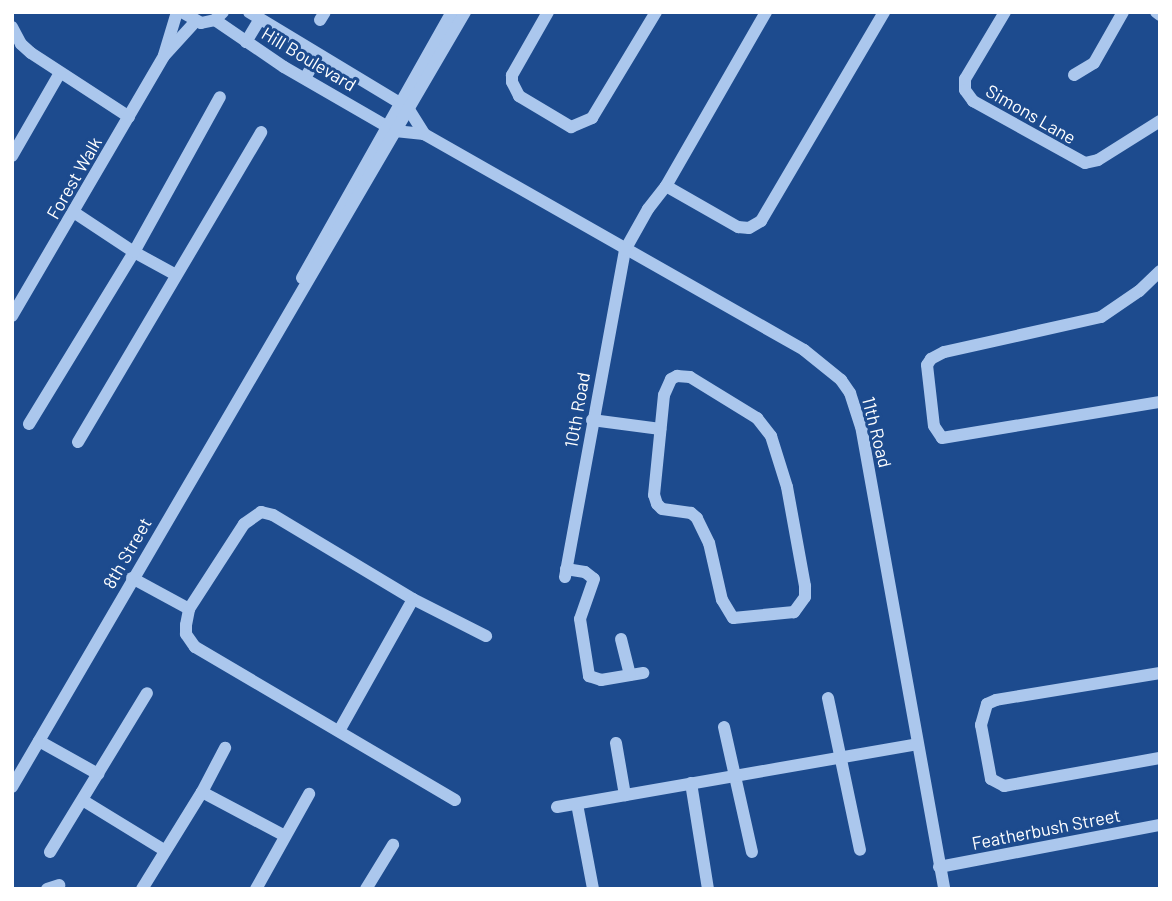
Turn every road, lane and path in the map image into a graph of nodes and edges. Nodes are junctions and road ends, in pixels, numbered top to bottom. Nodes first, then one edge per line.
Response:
1 (179, 12) edge
2 (452, 12) edge
3 (465, 12) edge
4 (548, 12) edge
5 (656, 12) edge
6 (766, 12) edge
7 (884, 12) edge
8 (1123, 12) edge
9 (1001, 14) edge
10 (219, 16) edge
11 (254, 16) edge
12 (195, 22) junction
13 (12, 27) edge
14 (246, 42) junction
15 (164, 55) junction
16 (319, 55) junction
17 (60, 73) junction
18 (1074, 75) dead end
19 (305, 78) junction
20 (220, 97) dead end
21 (405, 106) junction
22 (129, 117) junction
23 (1160, 121) edge
24 (391, 129) junction
25 (261, 132) dead end
26 (424, 134) junction
27 (12, 156) edge
28 (666, 186) junction
29 (75, 213) junction
30 (625, 250) junction
31 (134, 252) junction
32 (1160, 271) edge
33 (176, 275) junction
34 (12, 316) edge
35 (1160, 402) edge
36 (592, 420) junction
37 (29, 424) dead end
38 (660, 429) junction
39 (78, 442) dead end
40 (132, 578) junction
41 (413, 599) junction
42 (189, 609) junction
43 (486, 636) dead end
44 (621, 639) dead end
45 (1160, 673) edge
46 (147, 693) dead end
47 (828, 698) dead end
48 (724, 727) dead end
49 (339, 731) junction
50 (39, 741) junction
51 (615, 743) dead end
52 (918, 744) junction
53 (225, 748) dead end
54 (840, 757) junction
55 (1160, 758) edge
56 (98, 774) junction
57 (734, 775) junction
58 (691, 783) junction
59 (12, 787) edge
60 (202, 792) junction
61 (309, 794) dead end
62 (625, 795) junction
63 (455, 800) dead end
64 (84, 801) junction
65 (577, 804) junction
66 (557, 807) dead end
67 (1160, 825) edge
68 (285, 836) junction
69 (393, 845) dead end
70 (164, 850) junction
71 (860, 850) dead end
72 (50, 852) dead end
73 (752, 852) dead end
74 (939, 867) junction
75 (142, 889) edge
76 (256, 889) edge
77 (366, 889) edge
78 (593, 889) edge
79 (708, 889) edge
80 (944, 889) edge

1 - 12 street
1 - 15 street, Forest Walk
2 - 21 street, 8th Street
3 - 21 street, 8th Street
4 - 5 street
6 - 28 street, 10th Road
7 - 28 street
8 - 18 street
9 - 23 street, Simons Lane
10 - 12 street
10 - 14 street, Hill Boulevard
11 - 14 street
11 - 16 street, Hill Boulevard
12 - 15 street, Forest Walk
13 - 17 street
14 - 19 street, Hill Boulevard
15 - 22 street, Forest Walk
16 - 19 street
16 - 21 street, Hill Boulevard
17 - 22 street
17 - 27 street
19 - 24 street, Hill Boulevard
20 - 31 street
21 - 24 street, 8th Street
21 - 26 street, 11th Road
22 - 29 street, Forest Walk
24 - 26 street, 11th Road
24 - 40 street, 8th Street
25 - 33 street
26 - 30 street, 11th Road
28 - 30 street, 10th Road
29 - 31 street
29 - 34 street, Forest Walk
30 - 36 street, 10th Road
30 - 52 street, 11th Road
31 - 33 street
31 - 37 street
32 - 35 street
33 - 39 street
36 - 38 street
36 - 44 street, 10th Road
38 - 38 street
40 - 42 street
40 - 50 street, 8th Street
41 - 42 street
41 - 43 street
41 - 49 street
42 - 49 street
45 - 55 street
46 - 56 street
47 - 54 street
48 - 57 street
49 - 63 street
50 - 56 street
50 - 59 street, 8th Street
51 - 62 street
52 - 54 street
52 - 74 street, 11th Road
53 - 60 street
54 - 57 street
54 - 71 street
56 - 64 street
57 - 58 street
57 - 73 street
58 - 62 street
58 - 79 street
60 - 68 street
60 - 70 street
61 - 68 street
62 - 65 street
64 - 70 street
64 - 72 street
65 - 66 street
65 - 78 street
67 - 74 street, Featherbush Street
68 - 76 street
69 - 77 street
70 - 75 street
74 - 80 street, 11th Road

